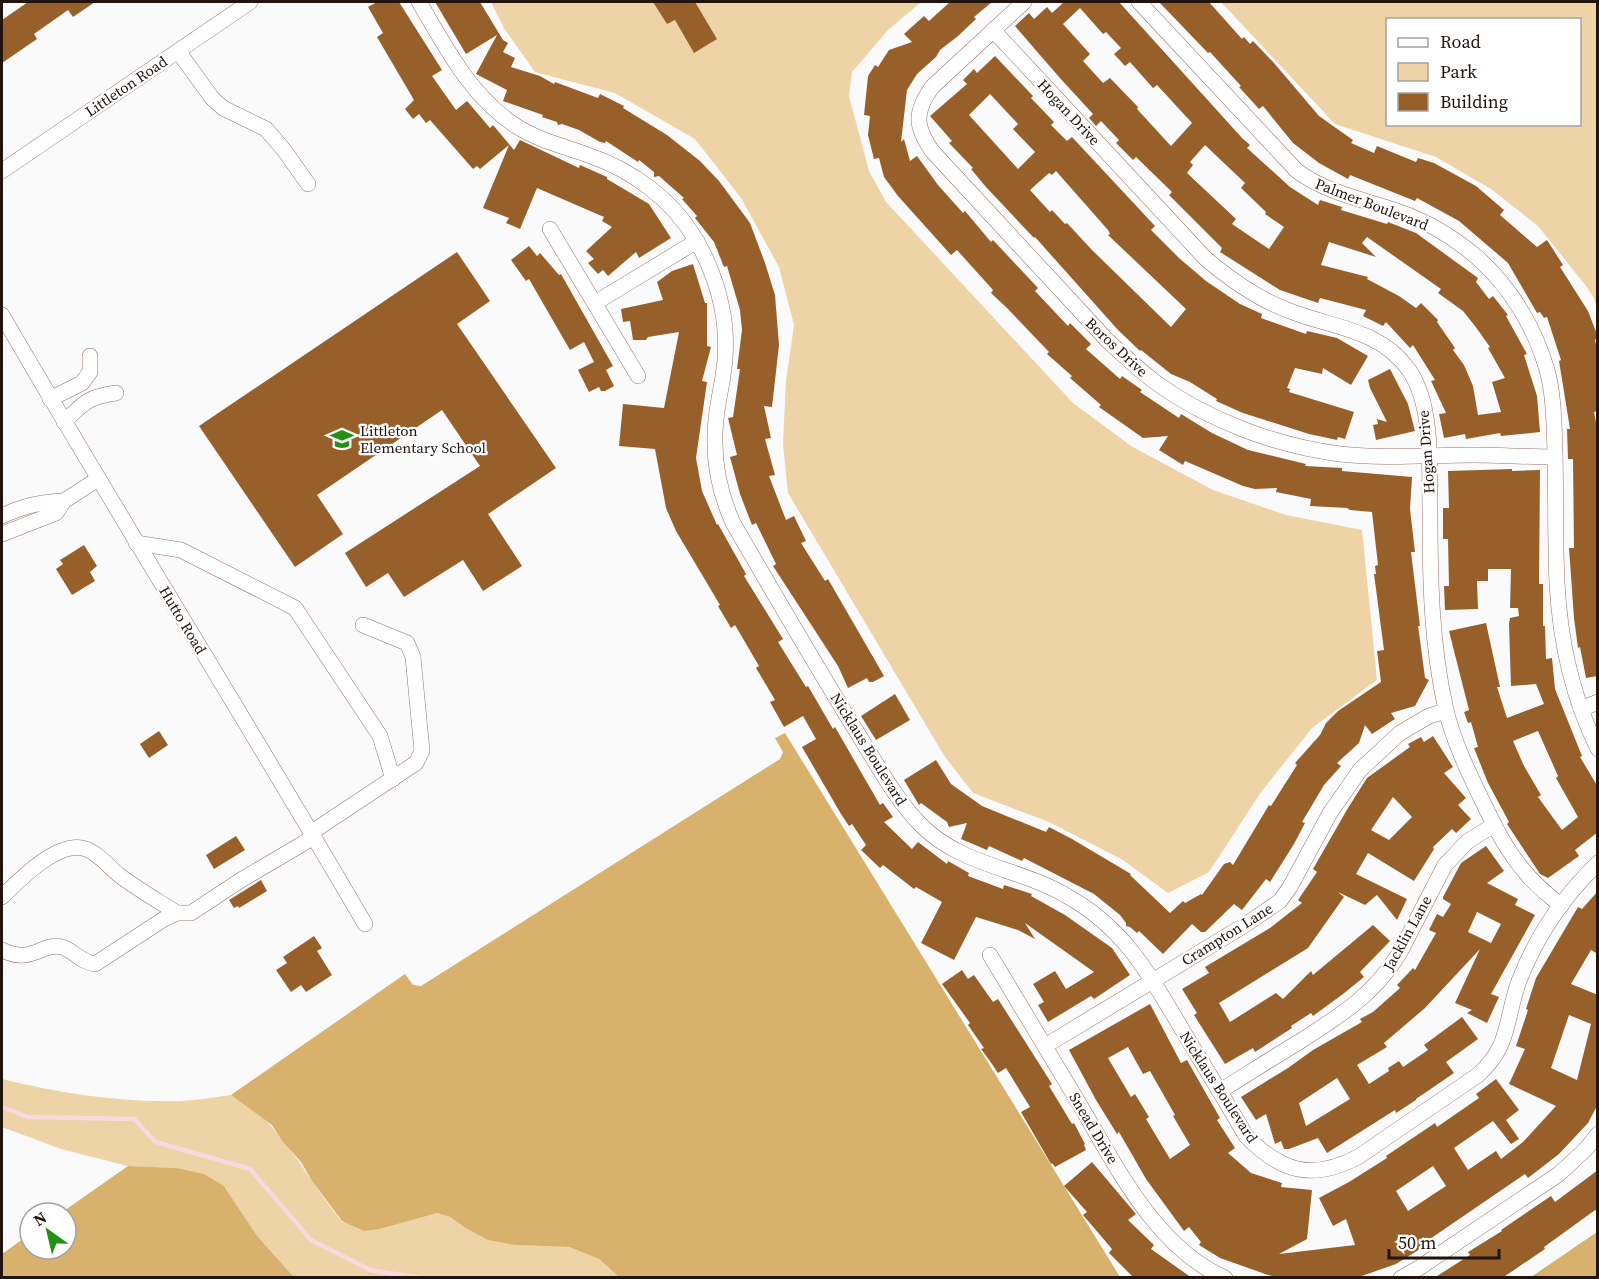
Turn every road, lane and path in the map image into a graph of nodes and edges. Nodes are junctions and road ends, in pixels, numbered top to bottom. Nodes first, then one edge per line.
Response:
1 (250, 2) edge
2 (418, 2) edge
3 (1024, 2) edge
4 (1139, 2) edge
5 (993, 30) junction
6 (178, 51) junction
7 (2, 171) edge
8 (308, 184) dead end
9 (550, 229) dead end
10 (697, 241) junction
11 (595, 303) junction
12 (2, 315) edge
13 (90, 356) dead end
14 (639, 376) dead end
15 (116, 393) dead end
16 (50, 399) junction
17 (64, 422) junction
18 (1555, 457) junction
19 (1428, 458) junction
20 (98, 479) junction
21 (64, 501) junction
22 (2, 516) edge
23 (2, 534) edge
24 (136, 543) junction
25 (363, 625) dead end
26 (1598, 702) edge
27 (1581, 709) junction
28 (1446, 711) junction
29 (1598, 749) edge
30 (393, 779) junction
31 (1494, 825) junction
32 (313, 835) junction
33 (1598, 863) edge
34 (2, 897) edge
35 (1561, 906) junction
36 (177, 913) junction
37 (365, 924) dead end
38 (2, 950) edge
39 (990, 955) dead end
40 (1153, 981) junction
41 (1045, 1046) junction
42 (1220, 1091) junction
43 (1598, 1134) edge
44 (1225, 1278) edge
45 (1401, 1278) edge

1 - 6 street, Littleton Road
2 - 10 street, Nicklaus Boulevard
3 - 5 street, Boros Drive
4 - 18 street, Palmer Boulevard
5 - 19 street, Hogan Drive
5 - 19 street, Boros Drive
6 - 7 street, Littleton Road
6 - 8 street
9 - 11 street
10 - 11 street
10 - 40 street, Nicklaus Boulevard
11 - 14 street
12 - 16 street, Hutto Road
13 - 16 street
15 - 17 street
16 - 17 street, Hutto Road
17 - 20 street, Hutto Road
18 - 19 street, Boros Drive
18 - 27 street, Palmer Boulevard
19 - 28 street, Hogan Drive
20 - 21 street
20 - 24 street, Hutto Road
21 - 22 street
21 - 23 street
24 - 30 street
24 - 32 street, Hutto Road
25 - 30 street
26 - 27 street
27 - 29 street, Palmer Boulevard
28 - 31 street, Hogan Drive
28 - 40 street, Crampton Lane
30 - 32 street
31 - 35 street, Hogan Drive
31 - 42 street, Jacklin Lane
32 - 36 street
32 - 37 street, Hutto Road
33 - 35 street, Nicklaus Boulevard
34 - 36 street
35 - 42 street, Nicklaus Boulevard
36 - 38 street
39 - 41 street, Snead Drive
40 - 41 street, Crampton Lane
40 - 42 street, Nicklaus Boulevard
41 - 44 street, Snead Drive
43 - 45 street

